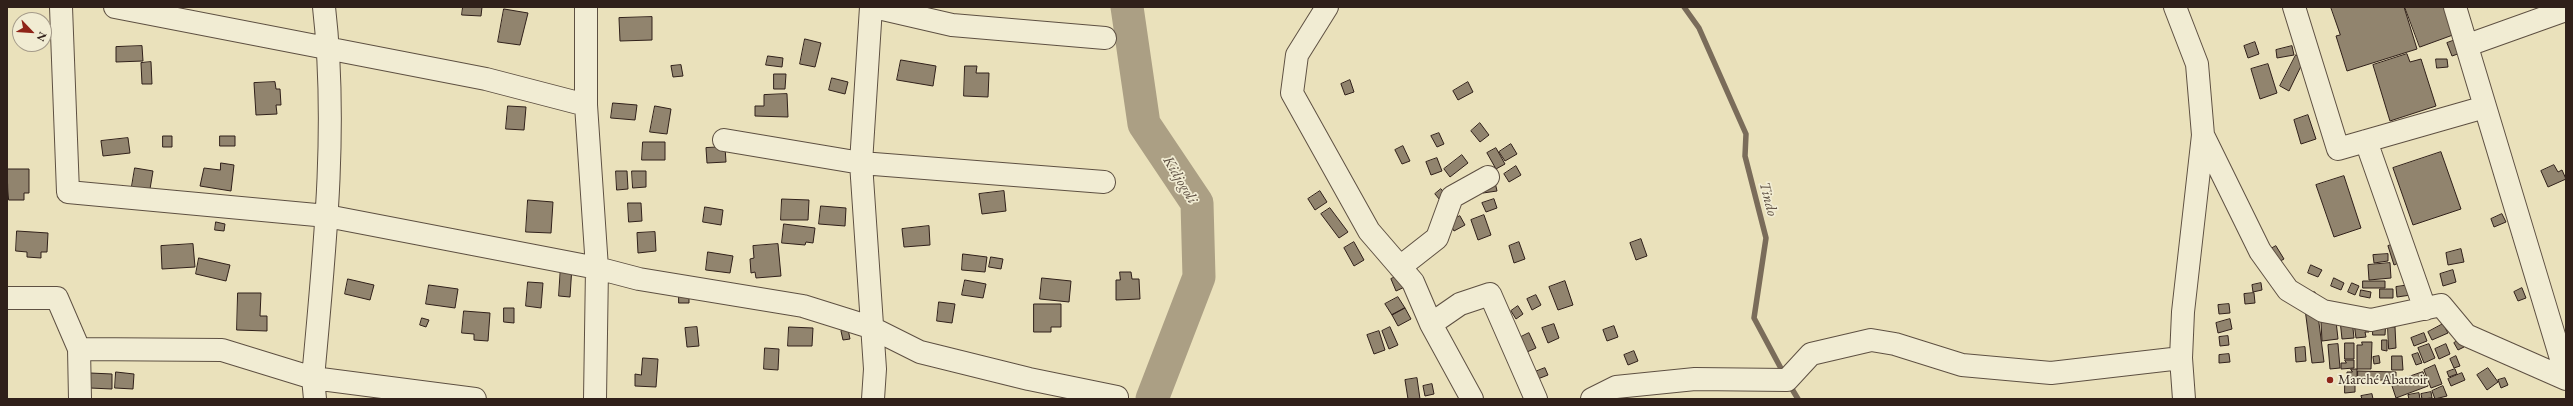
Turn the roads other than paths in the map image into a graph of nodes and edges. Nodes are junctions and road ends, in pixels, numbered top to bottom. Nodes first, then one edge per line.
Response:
1 (61, 7) edge
2 (116, 7) edge
3 (324, 7) edge
4 (586, 7) edge
5 (871, 7) edge
6 (874, 7) edge
7 (1327, 7) edge
8 (2175, 7) edge
9 (2294, 7) edge
10 (2455, 7) edge
11 (2566, 10) edge
12 (1105, 38) dead end
13 (2468, 45) junction
14 (329, 48) junction
15 (586, 105) junction
16 (2486, 107) junction
17 (2203, 135) junction
18 (724, 140) dead end
19 (2366, 141) junction
20 (861, 163) junction
21 (1488, 177) dead end
22 (1104, 182) dead end
23 (327, 216) junction
24 (597, 268) junction
25 (1400, 268) junction
26 (7, 298) edge
27 (2425, 309) junction
28 (1431, 324) junction
29 (870, 327) junction
30 (79, 349) junction
31 (2181, 358) junction
32 (2566, 375) edge
33 (2566, 379) edge
34 (314, 389) edge
35 (1117, 397) dead end
36 (80, 399) edge
37 (475, 399) edge
38 (595, 399) edge
39 (873, 399) edge
40 (1472, 399) edge
41 (1536, 399) edge
42 (1592, 399) edge
43 (2184, 399) edge

1 - 23 street
2 - 14 street
3 - 14 street
4 - 15 street
5 - 20 street
6 - 12 street
7 - 25 street
8 - 17 street
9 - 19 street
10 - 13 street
11 - 13 street
13 - 16 street
14 - 15 street
14 - 23 street
15 - 24 street
16 - 19 street
16 - 32 street
17 - 27 street
17 - 31 street
18 - 20 street
19 - 27 street
20 - 22 street
20 - 29 street
21 - 25 street
23 - 24 street
23 - 34 street
24 - 29 street
24 - 38 street
25 - 28 street
26 - 30 street
27 - 33 street
28 - 40 street
28 - 41 street
29 - 35 street
29 - 39 street
30 - 34 street
30 - 36 street
31 - 42 street
31 - 43 street
34 - 37 street

